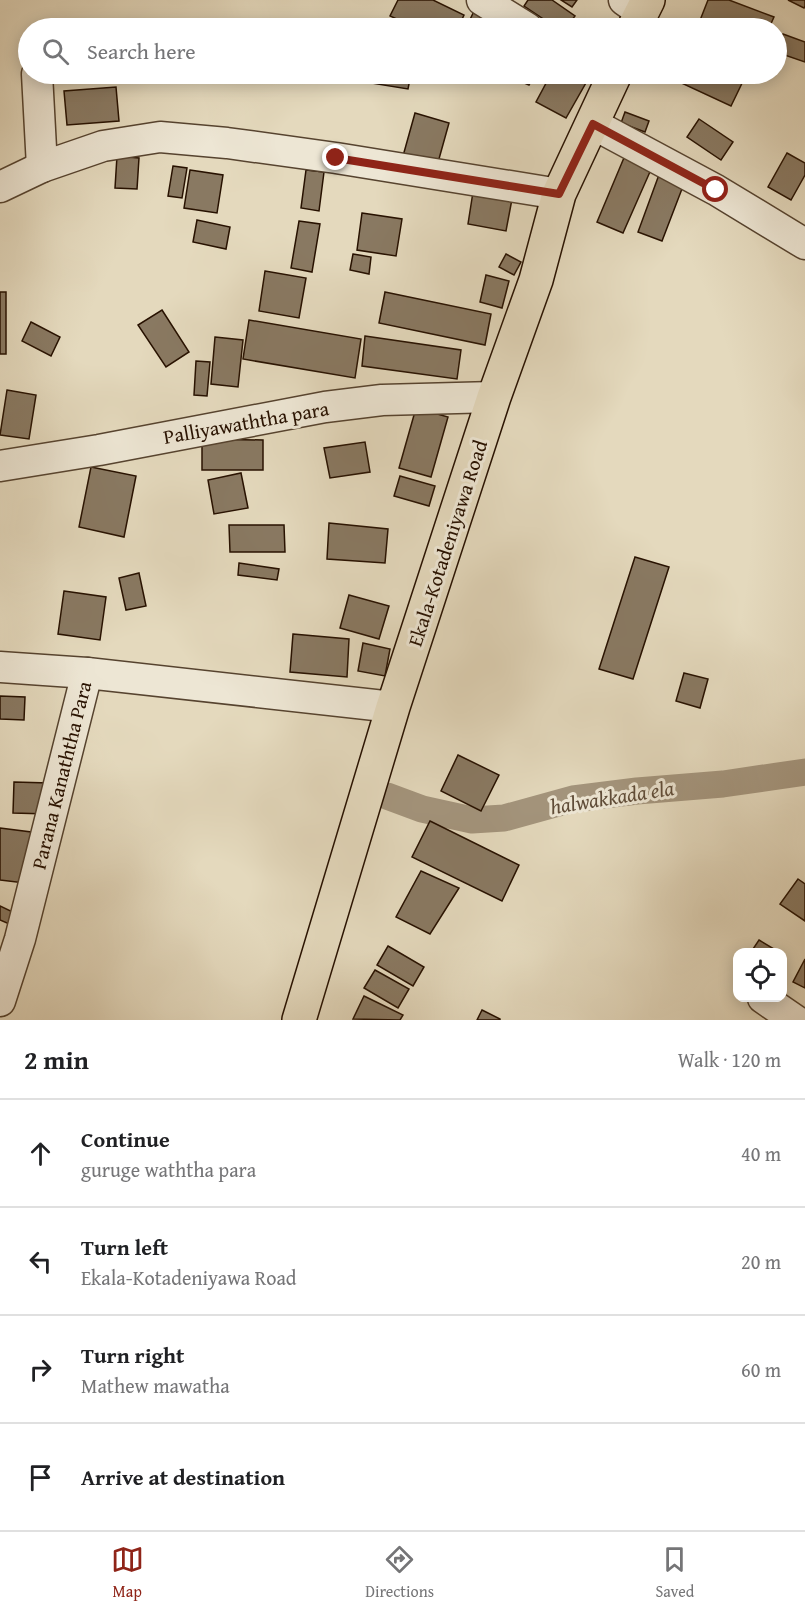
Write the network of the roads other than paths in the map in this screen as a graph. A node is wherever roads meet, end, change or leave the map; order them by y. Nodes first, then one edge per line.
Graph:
1 (482, 0) edge
2 (510, 18) edge
3 (38, 84) edge
4 (605, 84) edge
5 (593, 124) junction
6 (42, 167) junction
7 (0, 188) edge
8 (559, 194) junction
9 (805, 244) edge
10 (494, 397) junction
11 (0, 466) edge
12 (0, 667) edge
13 (87, 672) junction
14 (393, 707) junction
15 (10, 937) edge
16 (0, 1001) edge
17 (769, 1002) edge
18 (299, 1020) edge
19 (795, 1020) edge

1 - 2 street
3 - 6 street
4 - 5 main road, Ekala-Kotadeniyawa Road
5 - 8 main road, Ekala-Kotadeniyawa Road
5 - 9 street
6 - 7 street
6 - 8 street
8 - 10 main road, Ekala-Kotadeniyawa Road
10 - 11 street, Palliyawaththa para
10 - 14 main road, Ekala-Kotadeniyawa Road
12 - 13 street
13 - 14 street, Parana Kanaththa Para
13 - 15 street, Parana Kanaththa Para
14 - 18 main road, Ekala-Kotadeniyawa Road
15 - 16 street, Parana Kanaththa Para
17 - 19 street

